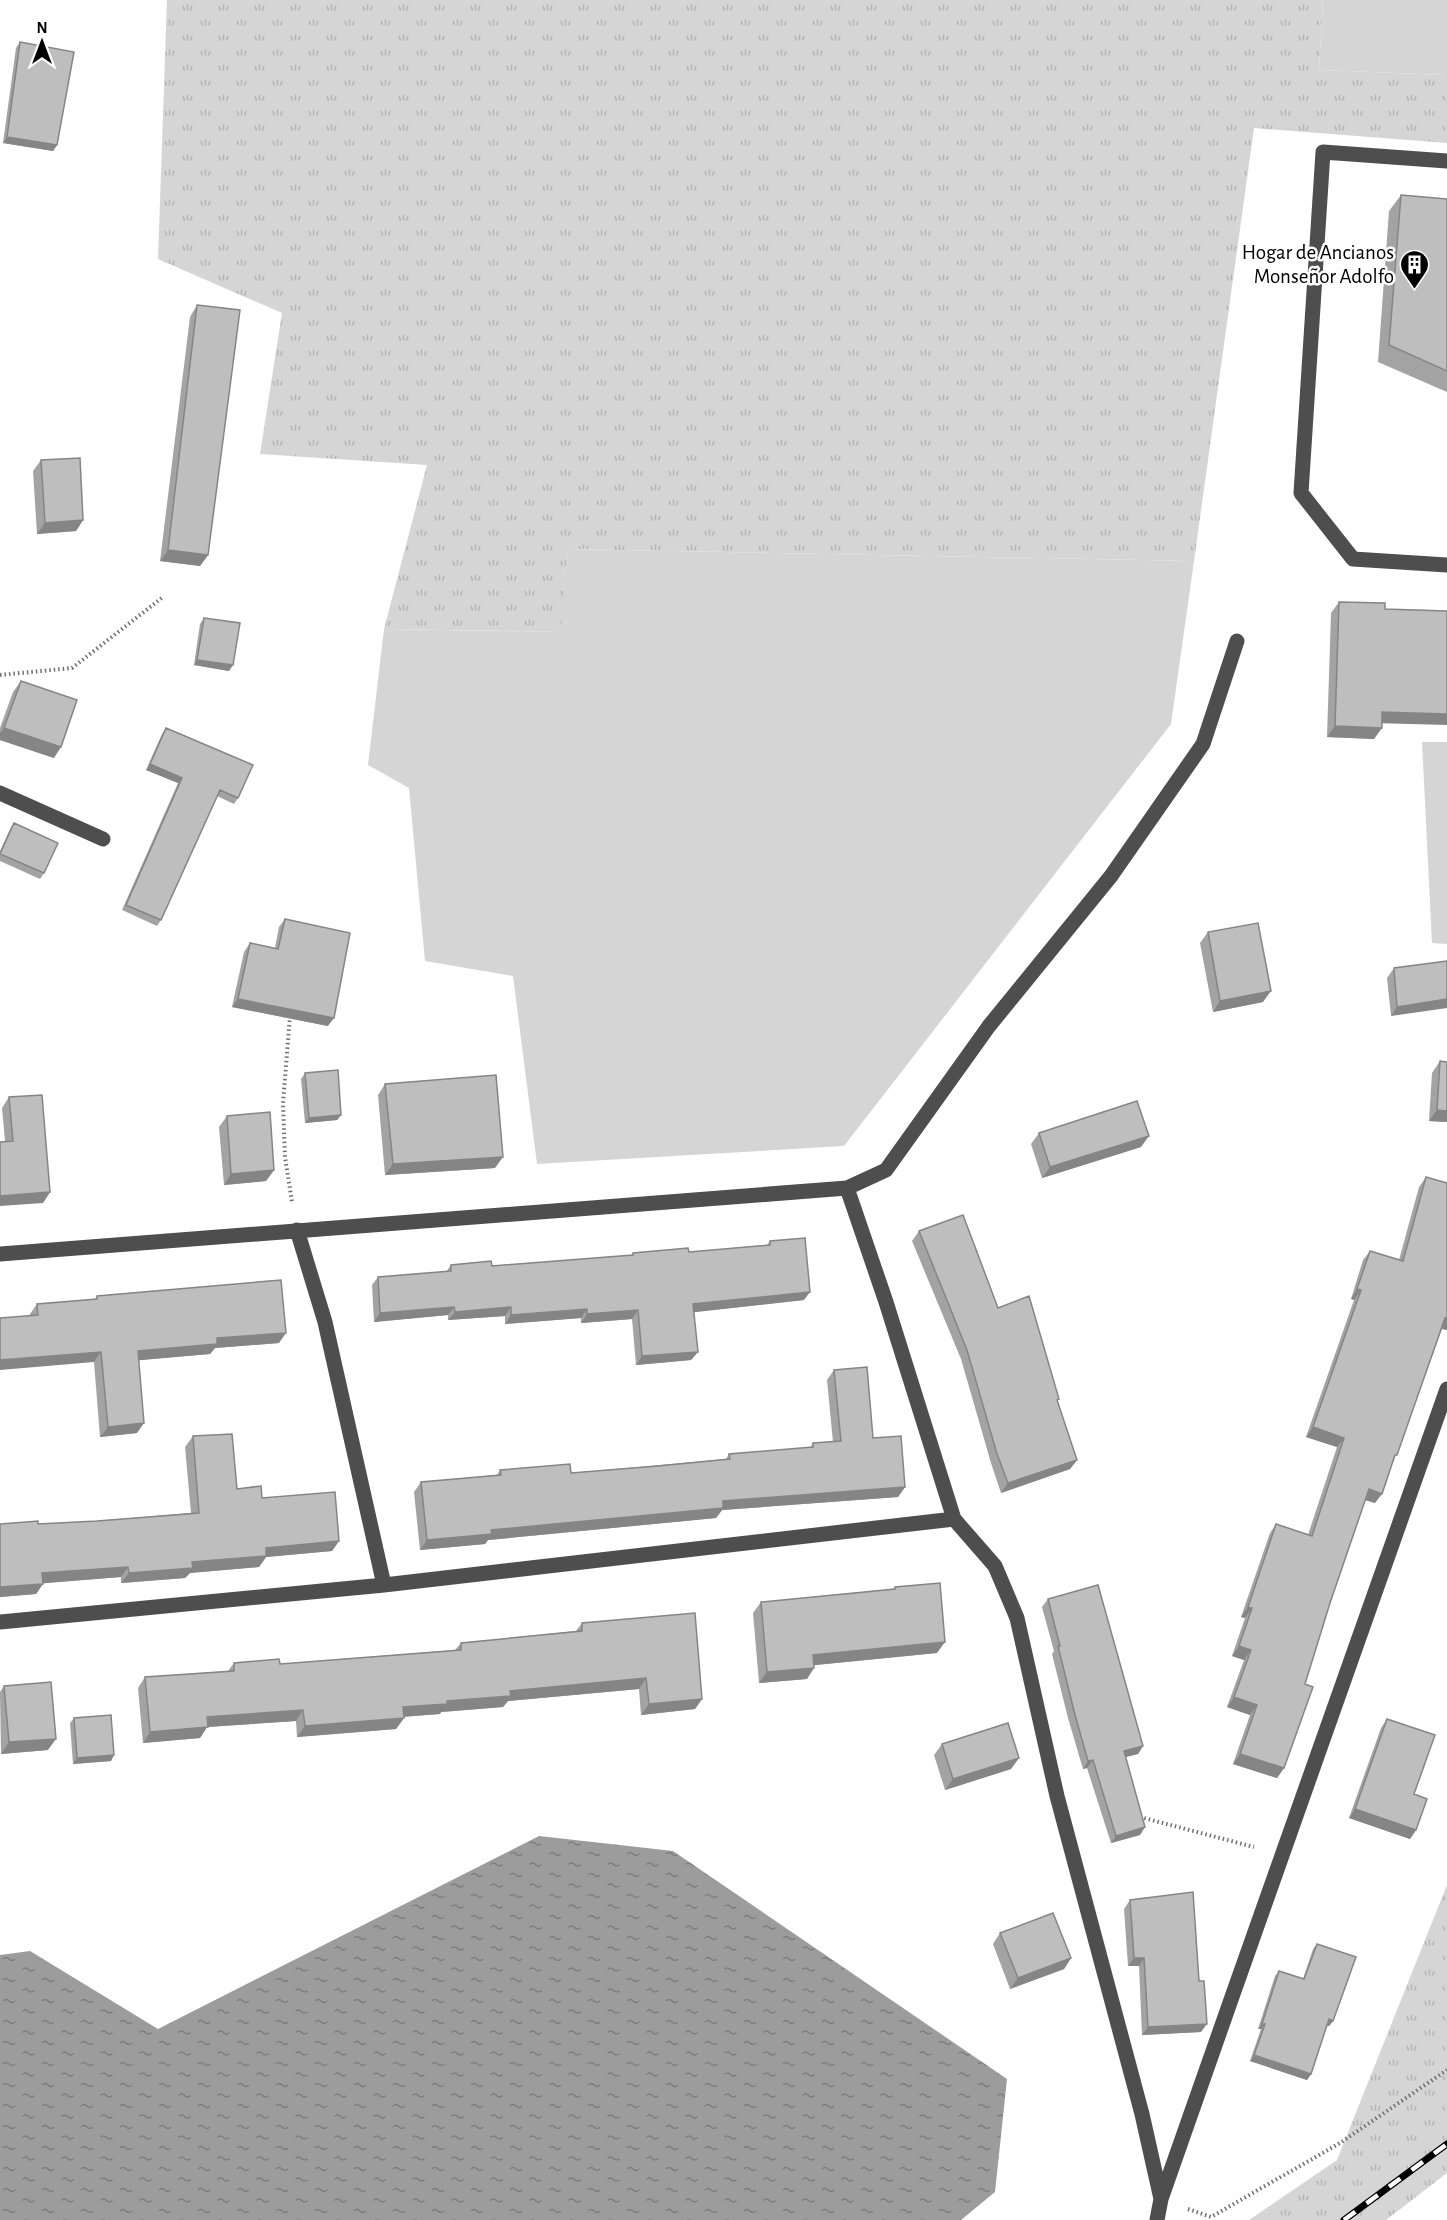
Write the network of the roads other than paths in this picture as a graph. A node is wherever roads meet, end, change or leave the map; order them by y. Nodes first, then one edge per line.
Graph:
1 (1447, 161) edge
2 (1447, 565) edge
3 (1237, 641) dead end
4 (0, 793) edge
5 (102, 839) dead end
6 (847, 1188) junction
7 (297, 1230) junction
8 (0, 1254) edge
9 (1447, 1389) edge
10 (954, 1519) junction
11 (384, 1585) junction
12 (0, 1622) edge
13 (1161, 2199) junction
14 (1157, 2220) edge

1 - 2 street
3 - 6 street
4 - 5 street
6 - 7 street
6 - 10 street
7 - 8 street
7 - 11 street
9 - 13 street
10 - 11 street
10 - 13 street
11 - 12 street
13 - 14 street

